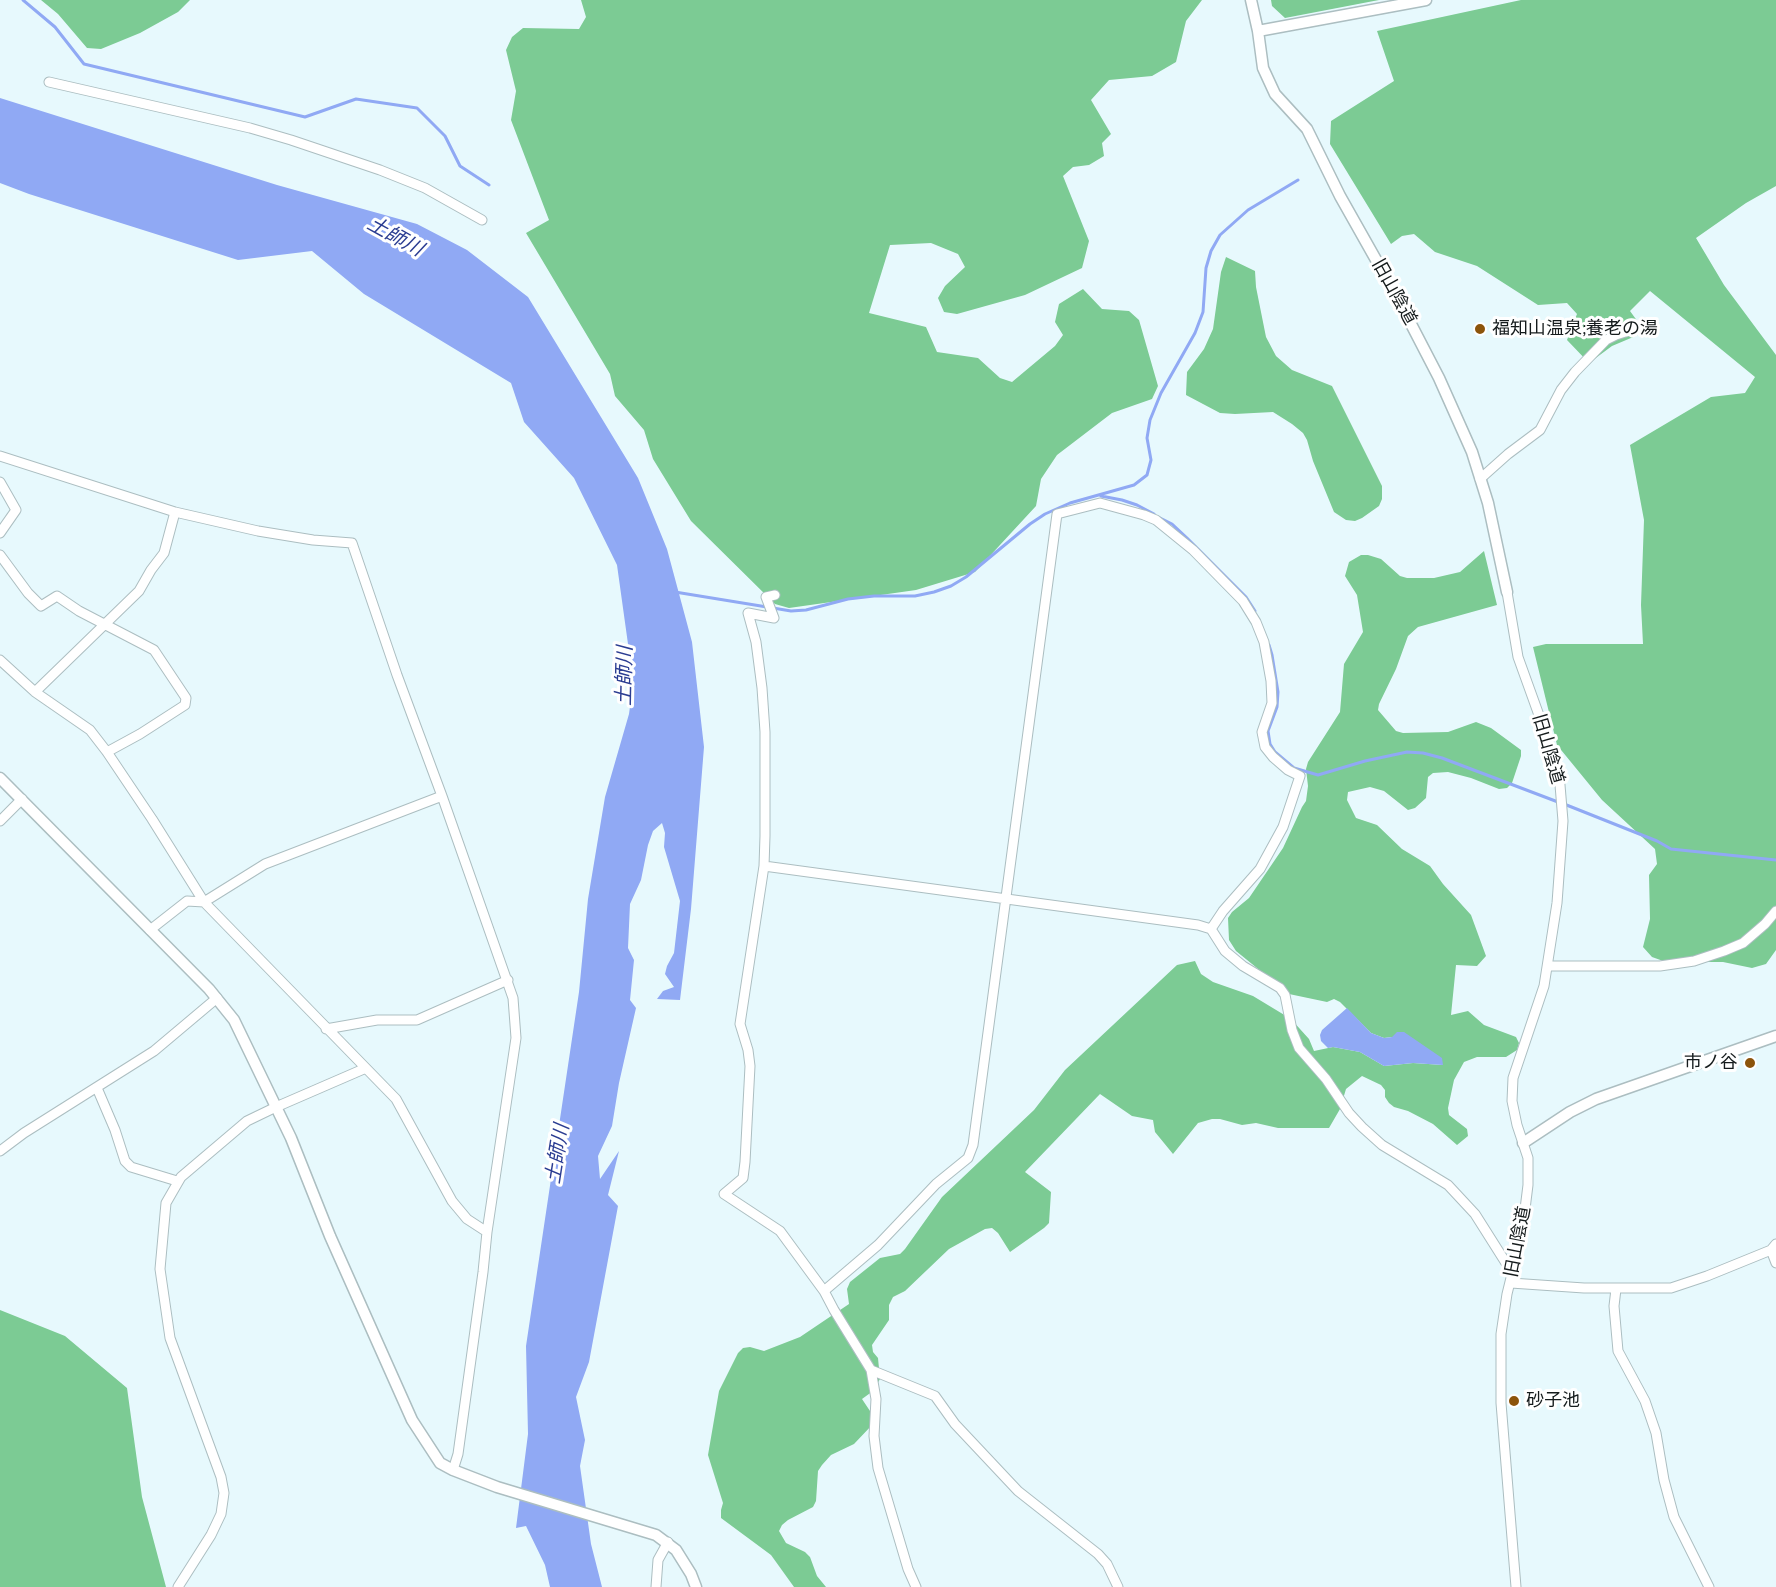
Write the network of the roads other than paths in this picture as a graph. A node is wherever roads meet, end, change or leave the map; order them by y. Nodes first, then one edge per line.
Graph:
1 (1251, 0) edge
2 (1426, 0) edge
3 (1258, 31) junction
4 (49, 82) dead end
5 (482, 220) dead end
6 (1647, 325) dead end
7 (0, 456) edge
8 (1480, 479) junction
9 (0, 482) edge
10 (175, 512) junction
11 (0, 533) edge
12 (0, 555) edge
13 (1507, 592) joint
14 (775, 595) dead end
15 (105, 623) junction
16 (0, 660) edge
17 (35, 692) junction
18 (107, 752) junction
19 (0, 778) edge
20 (442, 796) junction
21 (22, 799) junction
22 (0, 821) edge
23 (764, 866) junction
24 (1006, 900) junction
25 (204, 902) junction
26 (1776, 911) edge
27 (1211, 929) junction
28 (150, 930) junction
29 (1548, 966) junction
30 (508, 980) junction
31 (217, 999) junction
32 (326, 1029) junction
33 (1776, 1036) edge
34 (366, 1068) junction
35 (97, 1088) junction
36 (276, 1107) junction
37 (1523, 1143) junction
38 (0, 1151) edge
39 (177, 1181) junction
40 (487, 1232) junction
41 (1773, 1247) edge
42 (1776, 1263) edge
43 (1513, 1271) junction
44 (1510, 1283) junction
45 (1616, 1289) junction
46 (824, 1291) junction
47 (871, 1371) junction
48 (453, 1470) junction
49 (668, 1542) junction
50 (178, 1587) edge
51 (656, 1587) edge
52 (696, 1587) edge
53 (916, 1587) edge
54 (1118, 1587) edge
55 (1516, 1587) edge
56 (1709, 1587) edge

1 - 3 street, 旧山陰道
2 - 3 street
3 - 8 street, 旧山陰道
4 - 5 street
6 - 8 street
7 - 10 street
8 - 13 street, 旧山陰道
9 - 11 street
10 - 15 street
10 - 20 street
12 - 15 street
13 - 29 street, 旧山陰道
14 - 23 street
15 - 17 street
15 - 18 street
16 - 17 street
17 - 18 street
18 - 25 street
19 - 21 street
20 - 25 street
20 - 30 street
21 - 22 street
21 - 28 street
23 - 24 street
23 - 46 street
24 - 27 street
24 - 27 street
24 - 46 street
25 - 28 street
25 - 32 street
26 - 29 street
27 - 43 street
28 - 31 street
29 - 37 street, 旧山陰道
30 - 32 street
30 - 40 street
31 - 35 street
31 - 36 street
32 - 34 street
33 - 37 street
34 - 36 street
34 - 40 street
35 - 38 street
35 - 39 street
36 - 39 street
36 - 48 street
37 - 43 street, 旧山陰道
39 - 50 street
40 - 48 street
41 - 42 street
41 - 45 street
43 - 44 street, 旧山陰道
44 - 45 street
44 - 55 street, 旧山陰道
45 - 56 street
46 - 47 street
47 - 53 street
47 - 54 street
48 - 49 street
49 - 51 street
49 - 52 street

